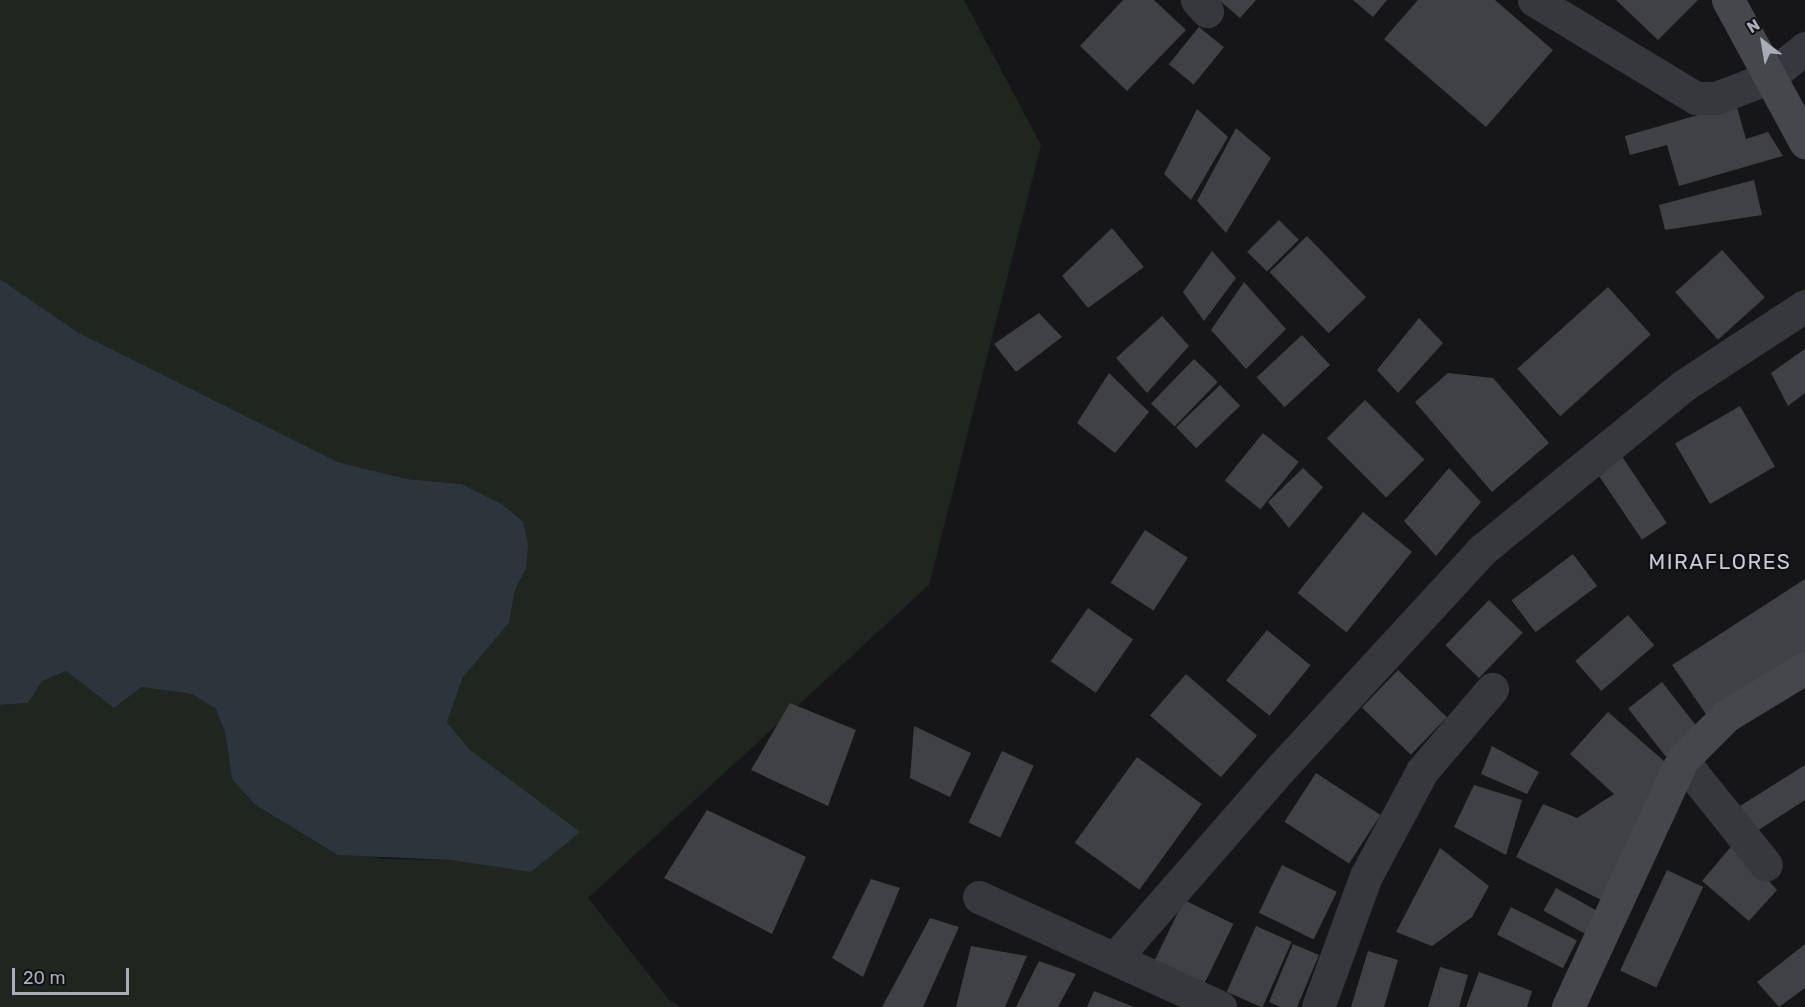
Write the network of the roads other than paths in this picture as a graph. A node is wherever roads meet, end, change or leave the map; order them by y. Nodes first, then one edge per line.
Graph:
1 (1534, 0) edge
2 (1728, 0) edge
3 (1805, 48) edge
4 (1768, 78) junction
5 (1805, 142) edge
6 (1805, 306) edge
7 (1805, 668) edge
8 (1492, 688) dead end
9 (1682, 760) junction
10 (1766, 865) dead end
11 (980, 897) dead end
12 (1116, 957) junction
13 (1220, 1007) edge
14 (1318, 1007) edge
15 (1568, 1007) edge

1 - 4 street
2 - 4 main road
3 - 4 street
4 - 5 main road
6 - 12 street
7 - 9 main road
8 - 14 street
9 - 10 street
9 - 15 main road
11 - 12 street
12 - 13 street

